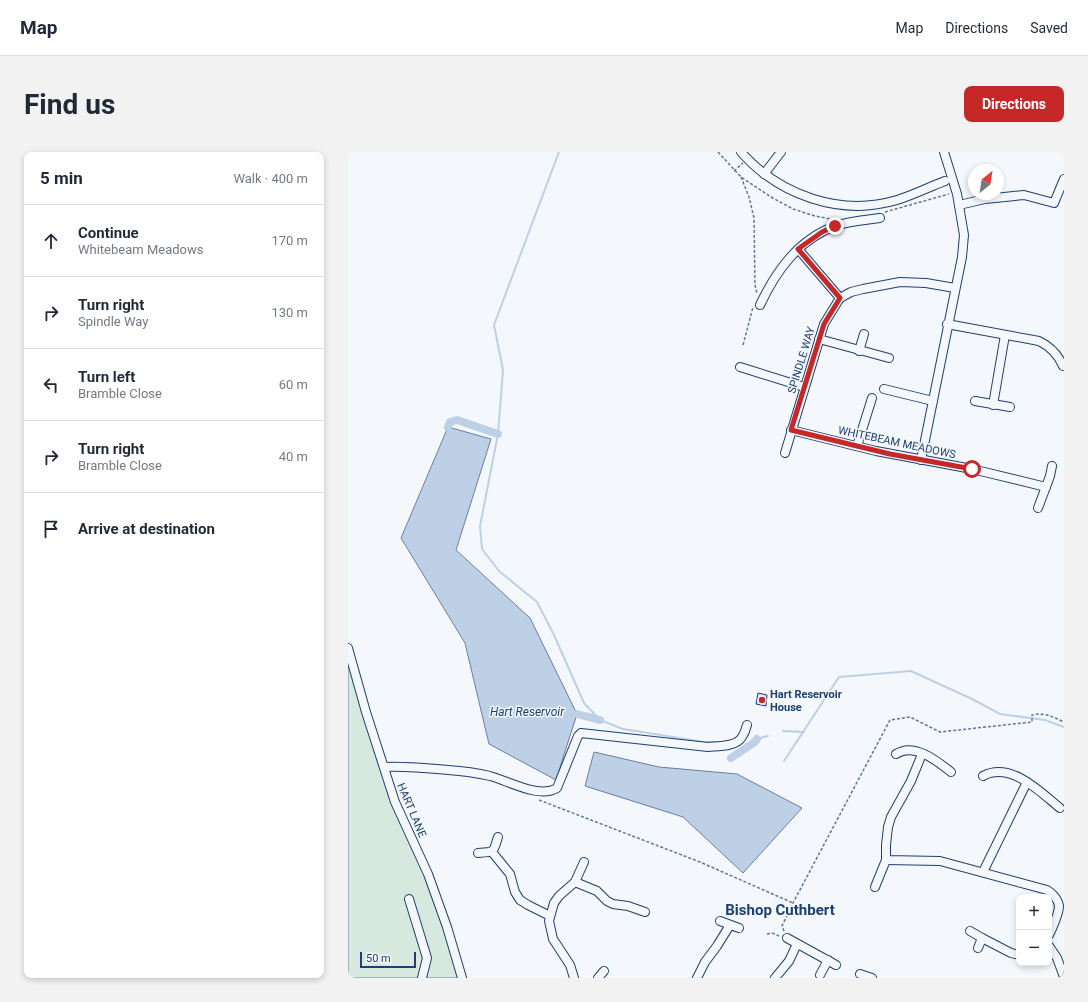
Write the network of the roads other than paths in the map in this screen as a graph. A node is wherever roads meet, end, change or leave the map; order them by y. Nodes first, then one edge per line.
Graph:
1 (741, 152) edge
2 (781, 152) edge
3 (944, 152) edge
4 (764, 174) junction
5 (1064, 179) edge
6 (945, 181) dead end
7 (959, 205) junction
8 (880, 218) dead end
9 (798, 249) junction
10 (954, 288) junction
11 (840, 298) junction
12 (757, 303) road end
13 (947, 324) junction
14 (864, 334) dead end
15 (1005, 335) junction
16 (819, 339) junction
17 (859, 351) junction
18 (889, 358) dead end
19 (740, 366) dead end
20 (1063, 366) dead end
21 (804, 387) junction
22 (884, 390) dead end
23 (872, 398) dead end
24 (933, 401) junction
25 (975, 401) dead end
26 (993, 404) junction
27 (1010, 407) dead end
28 (791, 430) junction
29 (857, 446) junction
30 (785, 453) dead end
31 (921, 460) junction
32 (1052, 466) dead end
33 (1046, 488) junction
34 (1038, 508) dead end
35 (348, 648) edge
36 (747, 725) dead end
37 (896, 754) dead end
38 (922, 754) junction
39 (384, 767) junction
40 (951, 772) dead end
41 (984, 776) dead end
42 (1027, 782) junction
43 (1060, 808) dead end
44 (498, 837) dead end
45 (492, 852) junction
46 (478, 853) dead end
47 (886, 860) junction
48 (584, 862) dead end
49 (983, 872) junction
50 (575, 882) junction
51 (875, 887) dead end
52 (409, 899) dead end
53 (1061, 905) edge
54 (645, 912) dead end
55 (550, 916) junction
56 (720, 921) dead end
57 (730, 925) junction
58 (739, 928) dead end
59 (1052, 930) edge
60 (970, 931) dead end
61 (787, 938) dead end
62 (982, 938) junction
63 (797, 944) junction
64 (978, 948) dead end
65 (1052, 950) edge
66 (1016, 955) edge
67 (828, 960) junction
68 (836, 964) dead end
69 (604, 971) dead end
70 (860, 974) dead end
71 (820, 975) dead end
72 (1064, 976) edge
73 (422, 978) edge
74 (462, 978) edge
75 (574, 978) edge
76 (598, 978) edge
77 (697, 978) edge
78 (775, 978) edge
79 (872, 978) edge

1 - 4 street
2 - 4 street
3 - 7 street
4 - 6 street
5 - 7 street
7 - 10 street
8 - 9 street
9 - 11 street
9 - 12 street
10 - 11 street
10 - 13 street
11 - 16 street, SPINDLE WAY
13 - 15 street
13 - 24 street
14 - 17 street
15 - 20 street
15 - 26 street
16 - 17 street
16 - 21 street, SPINDLE WAY
17 - 18 street
19 - 21 street
21 - 28 street, SPINDLE WAY
22 - 24 street
23 - 29 street
24 - 31 street
25 - 26 street
26 - 27 street
28 - 29 street, WHITEBEAM MEADOWS
28 - 30 street, SPINDLE WAY
29 - 31 street, WHITEBEAM MEADOWS
31 - 33 street, WHITEBEAM MEADOWS
32 - 33 street
33 - 34 street
35 - 39 street, HART LANE
36 - 39 street
37 - 38 street
38 - 40 street
38 - 47 street
39 - 74 street, HART LANE
41 - 42 street
42 - 43 street
42 - 49 street
44 - 45 street
45 - 46 street
45 - 55 street
47 - 49 street
47 - 51 street
48 - 50 street
49 - 53 street
50 - 54 street
50 - 55 street
52 - 73 street
53 - 59 street
55 - 75 street
56 - 57 street
57 - 58 street
57 - 77 street
60 - 62 street
61 - 63 street
62 - 64 street
62 - 66 street
63 - 67 street
63 - 78 street
65 - 72 street
67 - 68 street
67 - 71 street
69 - 76 street
70 - 79 street

